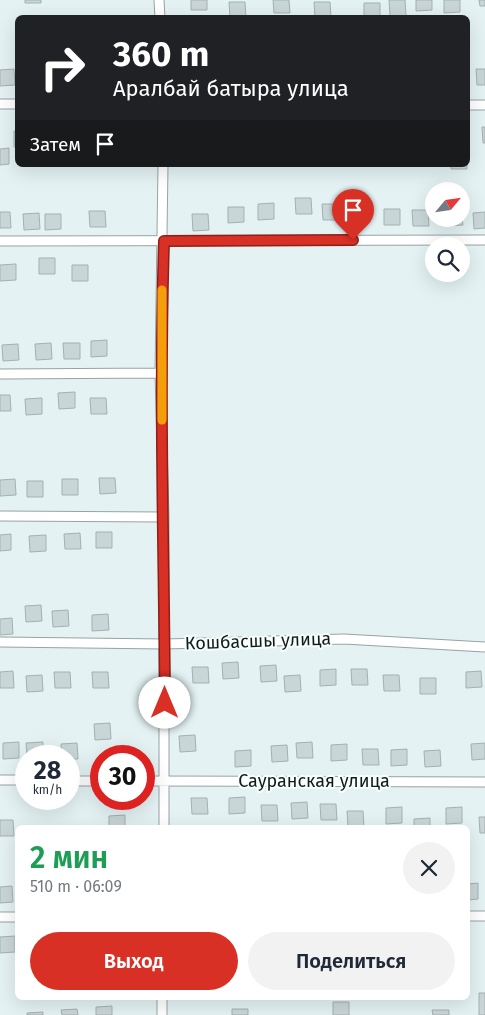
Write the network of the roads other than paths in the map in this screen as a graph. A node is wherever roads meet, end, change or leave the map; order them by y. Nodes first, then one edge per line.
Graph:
1 (159, 0) edge
2 (160, 15) edge
3 (0, 104) edge
4 (15, 104) edge
5 (470, 105) edge
6 (485, 105) edge
7 (163, 167) edge
8 (485, 240) edge
9 (0, 241) edge
10 (164, 241) junction
11 (160, 373) junction
12 (0, 374) edge
13 (0, 516) edge
14 (164, 517) junction
15 (0, 642) edge
16 (165, 644) junction
17 (485, 647) edge
18 (0, 780) edge
19 (15, 780) edge
20 (155, 781) edge
21 (166, 781) junction
22 (485, 782) edge
23 (164, 825) edge
24 (470, 916) edge
25 (485, 916) edge
26 (0, 917) edge
27 (15, 917) edge
28 (162, 1000) edge
29 (162, 1015) edge

1 - 2 street
3 - 4 street
5 - 6 street
7 - 10 street
8 - 10 street
9 - 10 street
10 - 11 street
11 - 12 street
11 - 14 street
13 - 14 street
14 - 16 street
15 - 16 street, Кошбасшы улица
16 - 17 street, Кошбасшы улица
16 - 21 street
18 - 19 street
20 - 21 street, Сауранская улица
21 - 22 street, Сауранская улица
21 - 23 street
24 - 25 street
26 - 27 street
28 - 29 street

